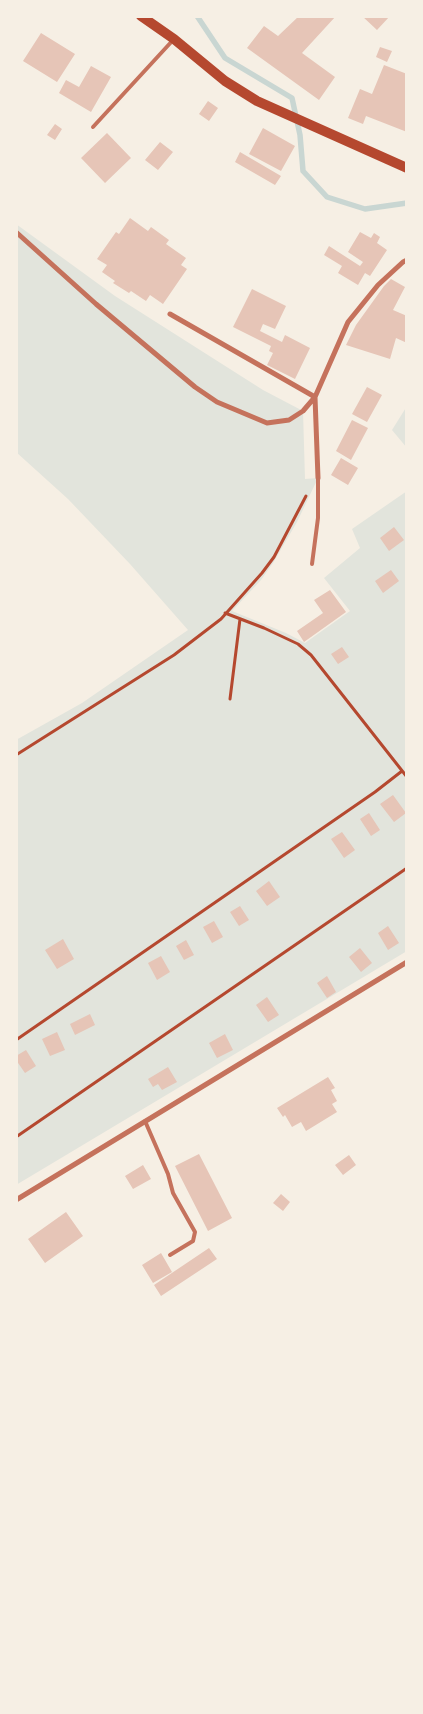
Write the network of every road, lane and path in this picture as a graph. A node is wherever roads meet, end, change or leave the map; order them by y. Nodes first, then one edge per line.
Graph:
1 (141, 16) edge
2 (174, 39) junction
3 (93, 128) dead end
4 (407, 168) edge
5 (16, 232) edge
6 (407, 260) edge
7 (170, 314) dead end
8 (314, 397) junction
9 (317, 471) junction
10 (318, 478) joint
11 (312, 564) dead end
12 (225, 613) junction
13 (240, 619) junction
14 (230, 699) dead end
15 (16, 755) edge
16 (402, 770) junction
17 (407, 778) edge
18 (407, 868) edge
19 (407, 962) edge
20 (16, 1040) edge
21 (145, 1121) junction
22 (16, 1137) edge
23 (16, 1200) edge
24 (170, 1255) dead end

1 - 2 main road
2 - 3 lane
2 - 4 main road
5 - 8 street
6 - 8 street
7 - 8 street
8 - 9 street
9 - 10 street
9 - 12 path
10 - 11 lane
12 - 13 path
12 - 15 path
13 - 14 path
13 - 16 path
16 - 17 path
16 - 20 path
18 - 22 path
19 - 21 street
21 - 23 street
21 - 24 lane

